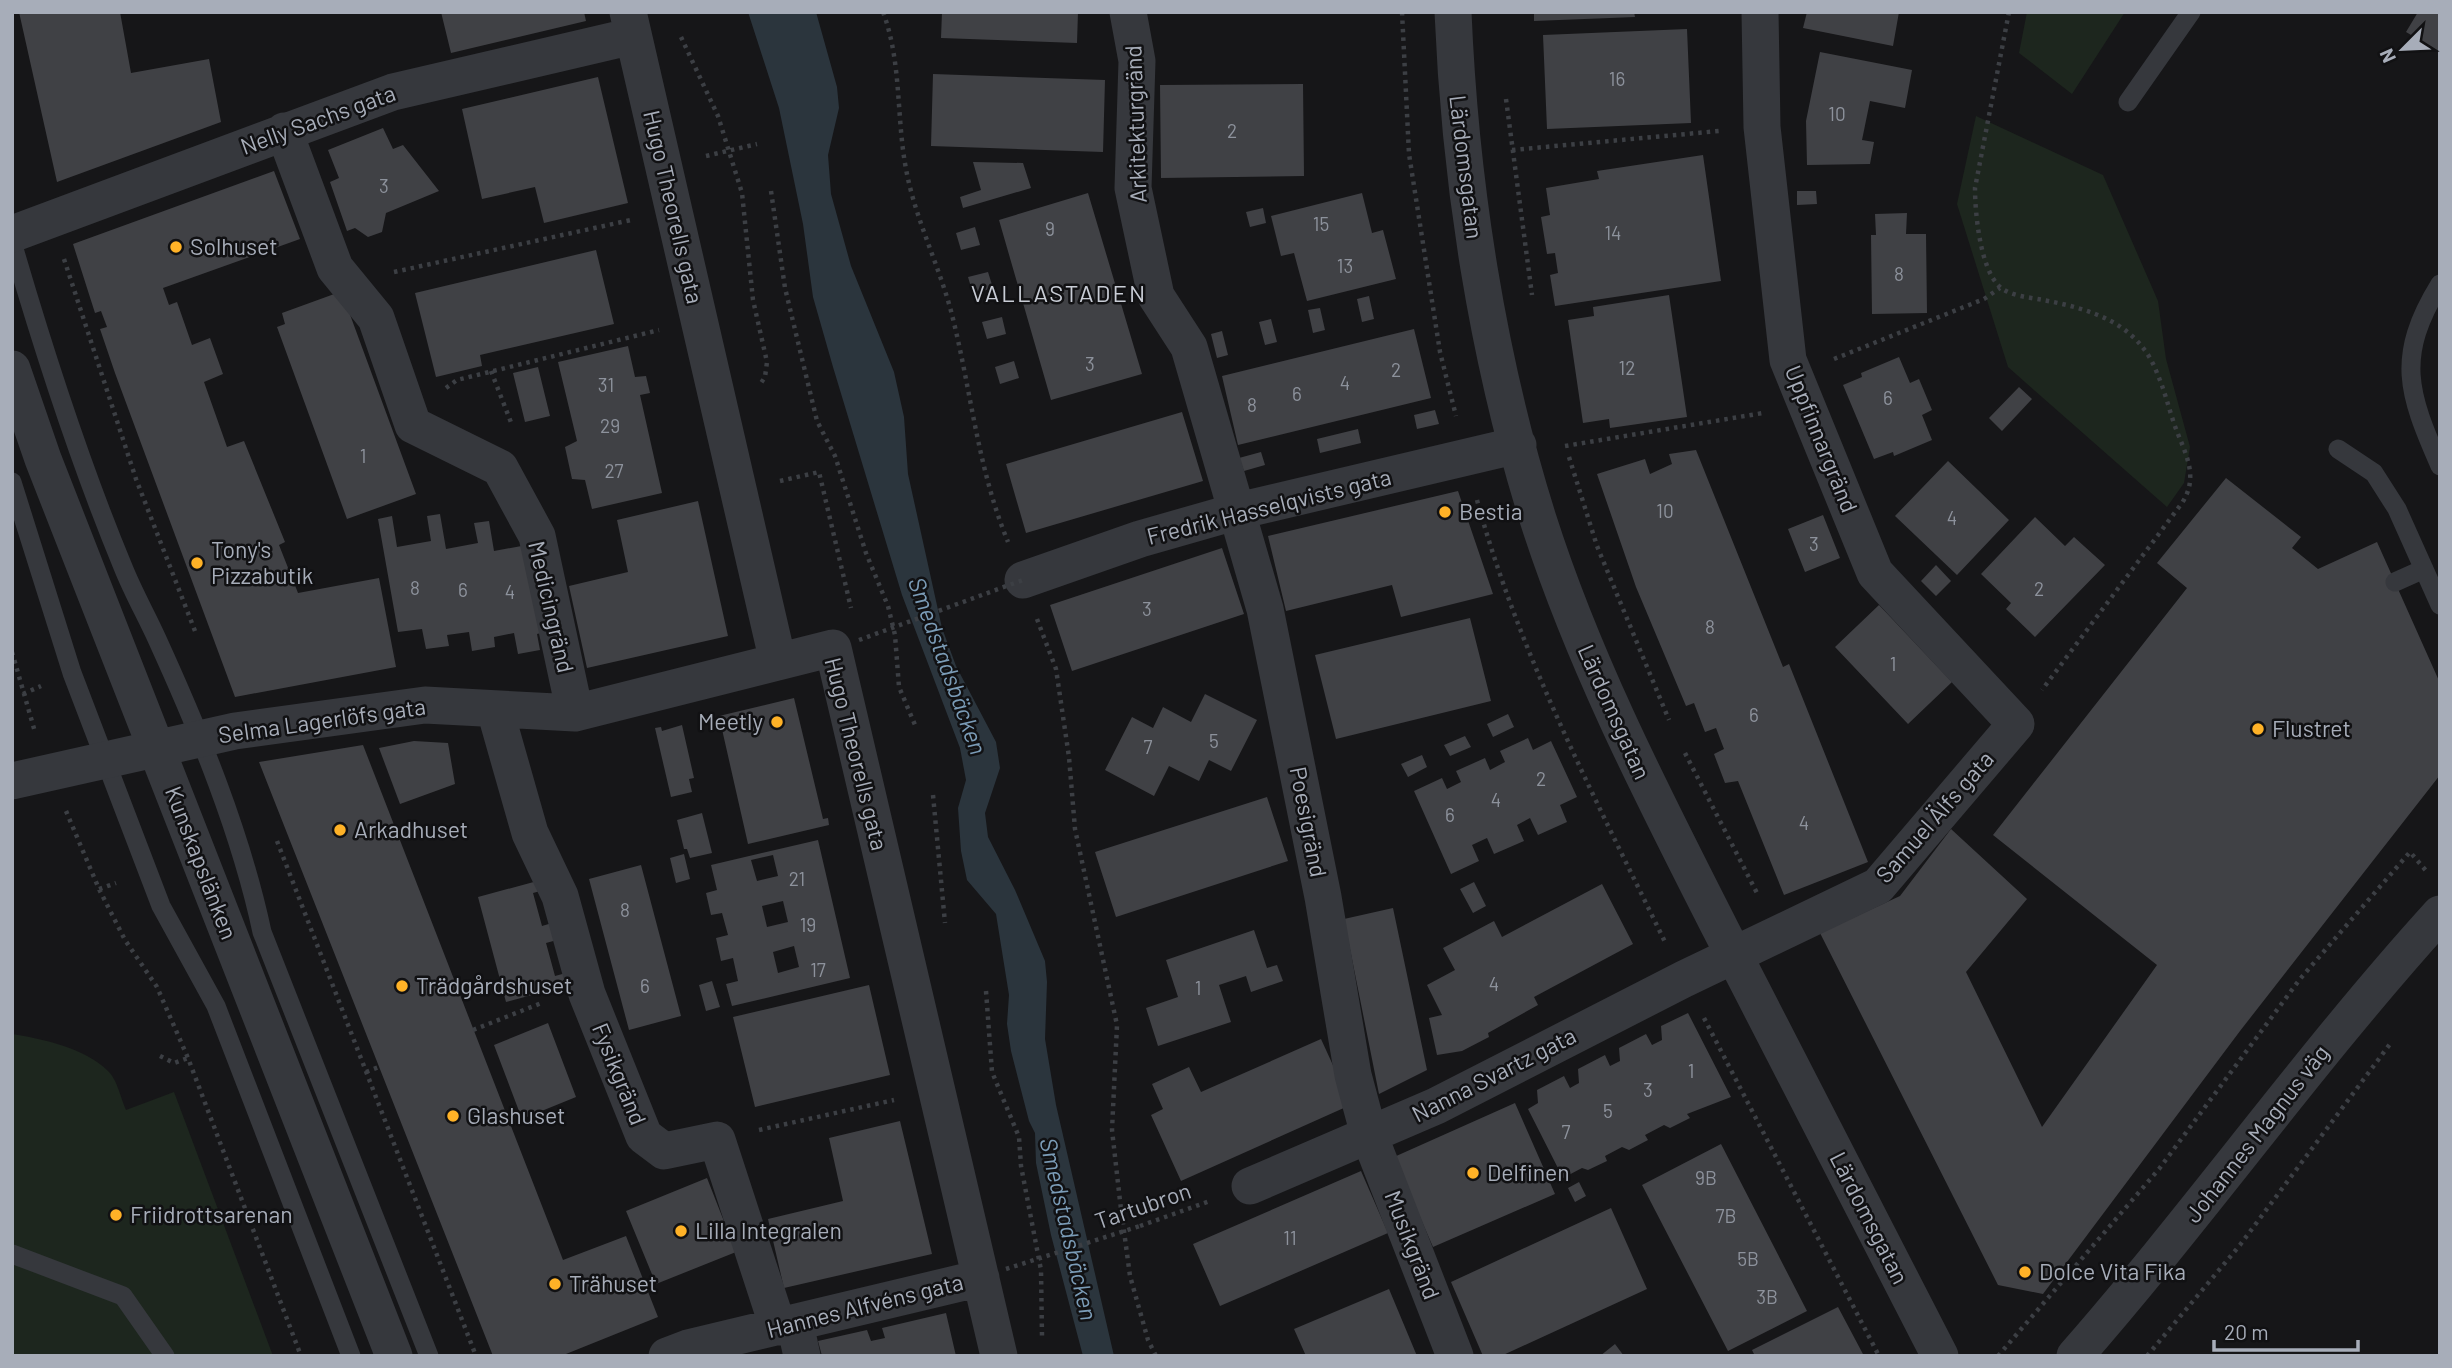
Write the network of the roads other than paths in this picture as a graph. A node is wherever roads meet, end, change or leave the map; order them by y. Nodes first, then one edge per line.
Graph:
1 (1128, 12) edge
2 (1453, 12) edge
3 (1760, 12) edge
4 (2190, 12) edge
5 (630, 24) edge
6 (2128, 102) dead end
7 (284, 131) junction
8 (12, 234) edge
9 (12, 242) edge
10 (2440, 284) edge
11 (12, 369) edge
12 (1518, 445) junction
13 (2338, 449) dead end
14 (2440, 466) edge
15 (12, 482) edge
16 (1238, 511) junction
17 (2424, 569) junction
18 (1023, 580) road end
19 (2395, 582) dead end
20 (2440, 606) edge
21 (778, 662) junction
22 (495, 710) junction
23 (575, 713) junction
24 (2016, 724) joint
25 (198, 738) junction
26 (155, 748) junction
27 (105, 759) junction
28 (12, 781) edge
29 (2440, 914) edge
30 (1734, 955) junction
31 (1369, 1135) junction
32 (1250, 1186) road end
33 (12, 1254) edge
34 (993, 1273) junction
35 (791, 1335) edge
36 (165, 1356) edge
37 (351, 1356) edge
38 (394, 1356) edge
39 (429, 1356) edge
40 (667, 1356) edge
41 (999, 1356) edge
42 (1455, 1356) edge
43 (1941, 1356) edge
44 (2075, 1356) edge

1 - 16 street, Arkitekturgränd
2 - 12 street, Lärdomsgatan
3 - 24 street, Uppfinnargränd
4 - 6 lane
5 - 7 street, Nelly Sachs gata
5 - 21 street, Hugo Theorells gata
7 - 8 street, Nelly Sachs gata
7 - 23 street, Medicingränd
9 - 25 lane
10 - 14 lane
11 - 26 street, Kunskapslänken
12 - 16 street, Fredrik Hasselqvists gata
12 - 30 street, Lärdomsgatan
13 - 17 lane
15 - 27 lane
16 - 18 street, Fredrik Hasselqvists gata
16 - 31 street, Poesigränd
17 - 19 lane
17 - 20 lane
21 - 23 street, Selma Lagerlöfs gata
21 - 34 street, Hugo Theorells gata
22 - 23 street, Selma Lagerlöfs gata
22 - 25 street, Selma Lagerlöfs gata
22 - 35 street, Fysikgränd
24 - 30 street, Samuel Älfs gata
25 - 26 street, Selma Lagerlöfs gata
25 - 39 lane
26 - 27 street, Selma Lagerlöfs gata
26 - 38 street, Kunskapslänken
27 - 28 street, Selma Lagerlöfs gata
27 - 37 lane
29 - 44 street, Johannes Magnus väg
30 - 31 street, Nanna Svartz gata
30 - 43 street, Lärdomsgatan
31 - 32 street, Nanna Svartz gata
31 - 42 street, Musikgränd
33 - 36 lane
34 - 35 street, Hannes Alfvéns gata
34 - 41 street, Hugo Theorells gata
35 - 40 street, Hannes Alfvéns gata

